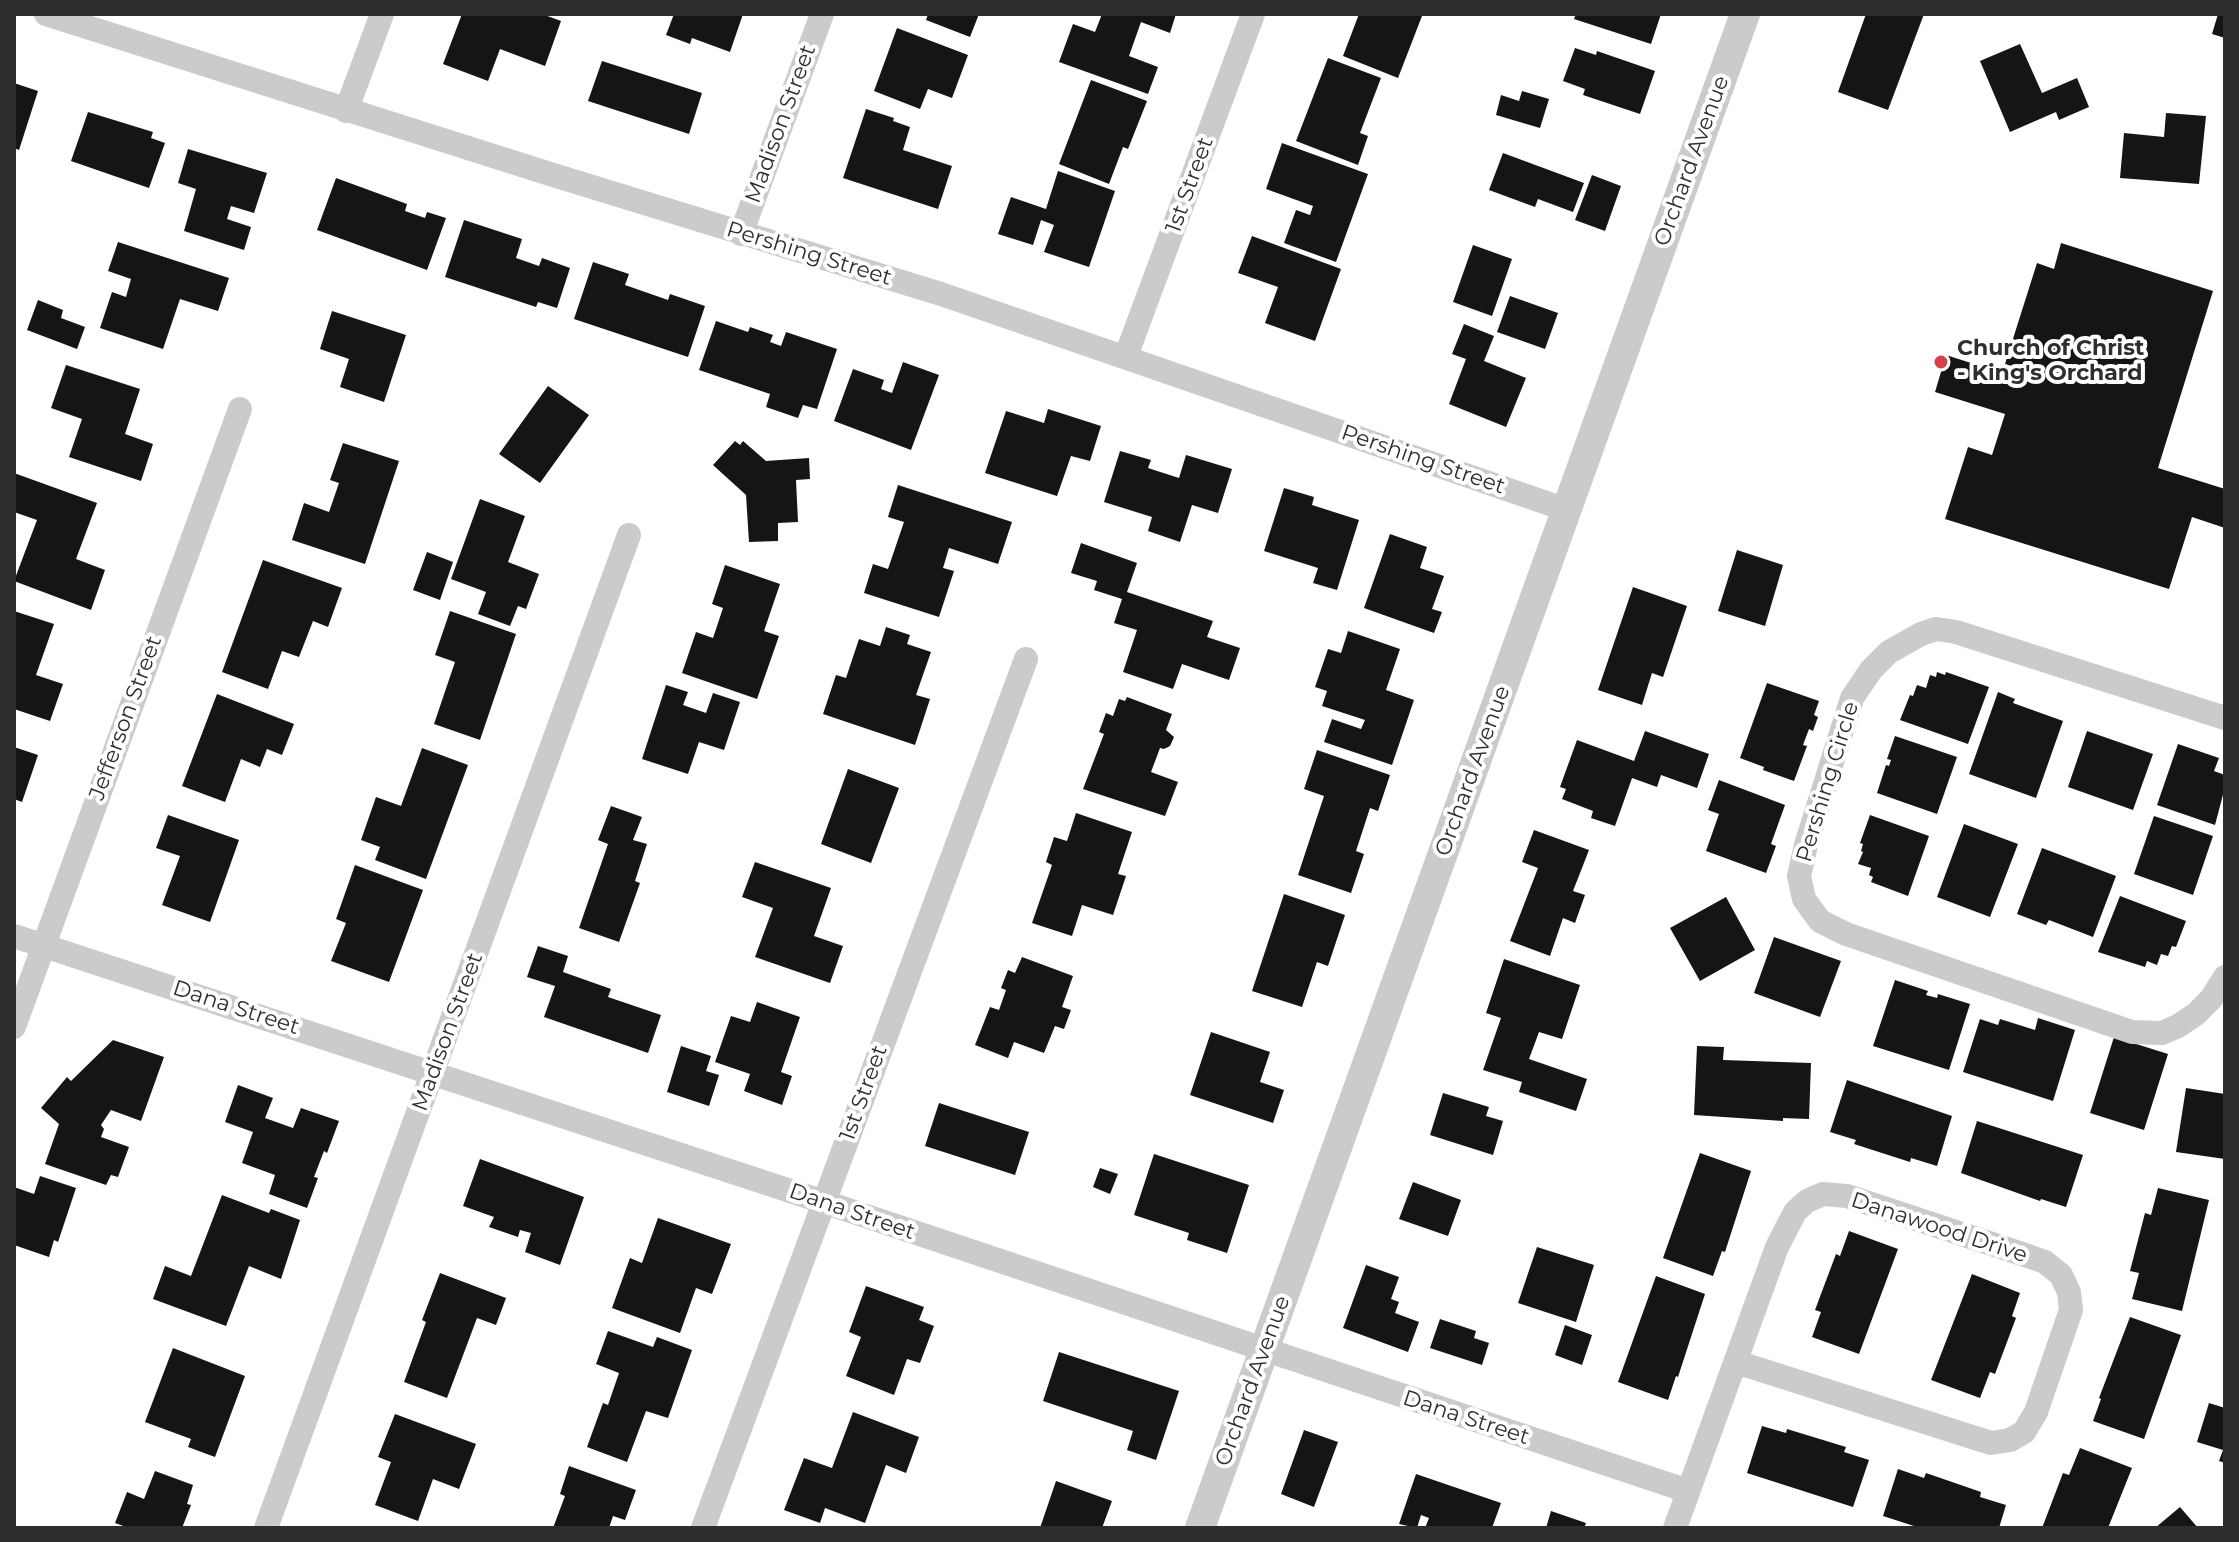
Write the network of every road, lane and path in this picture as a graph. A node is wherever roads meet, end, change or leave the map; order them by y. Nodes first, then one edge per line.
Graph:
1 (46, 14) edge
2 (382, 14) edge
3 (822, 14) edge
4 (1253, 14) edge
5 (1745, 14) edge
6 (346, 111) junction
7 (741, 234) junction
8 (1126, 356) junction
9 (240, 409) dead end
10 (1567, 510) junction
11 (629, 535) dead end
12 (1026, 659) dead end
13 (2225, 718) edge
14 (14, 936) edge
15 (43, 945) junction
16 (2225, 977) edge
17 (14, 1027) edge
18 (433, 1072) junction
19 (824, 1202) junction
20 (1263, 1351) junction
21 (1736, 1362) junction
22 (1688, 1491) junction
23 (266, 1528) edge
24 (703, 1528) edge
25 (1200, 1528) edge
26 (1675, 1528) edge

1 - 6 street, Pershing Street
2 - 6 street
3 - 7 street, Madison Street
4 - 8 street, 1st Street
5 - 10 street, Orchard Avenue
6 - 7 street, Pershing Street
7 - 8 street, Pershing Street
8 - 10 street, Pershing Street
9 - 15 street, Jefferson Street
10 - 20 street, Orchard Avenue
11 - 18 street, Madison Street
12 - 19 street, 1st Street
13 - 16 street, Pershing Circle
14 - 15 street, Dana Street
15 - 17 street, Jefferson Street
15 - 18 street, Dana Street
18 - 19 street, Dana Street
18 - 23 street, Madison Street
19 - 20 street, Dana Street
19 - 24 street, 1st Street
20 - 22 street, Dana Street
20 - 25 street, Orchard Avenue
21 - 21 street, Danawood Drive
21 - 22 street, Danawood Drive
22 - 26 street, Danawood Drive

